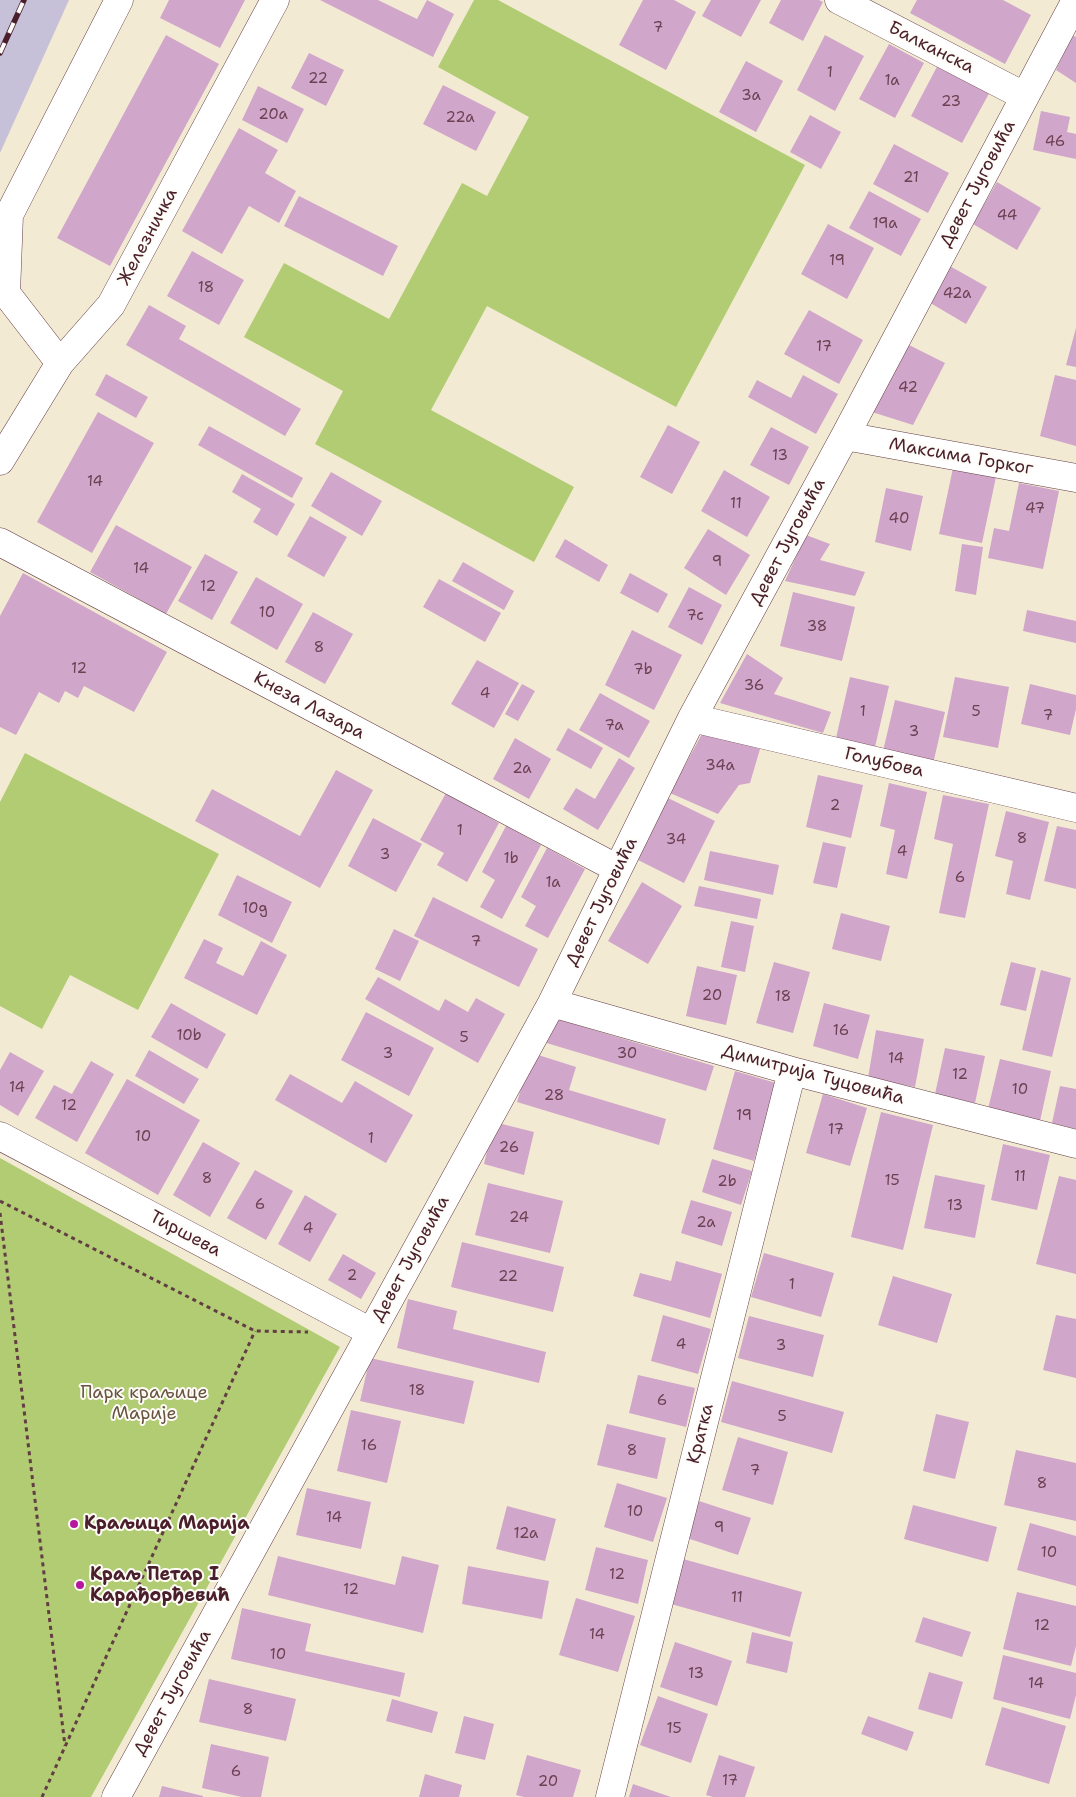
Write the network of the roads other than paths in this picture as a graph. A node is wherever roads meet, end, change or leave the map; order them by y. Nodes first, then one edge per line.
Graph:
1 (119, 0) edge
2 (276, 0) edge
3 (839, 0) edge
4 (1076, 0) edge
5 (1024, 96) junction
6 (60, 363) junction
7 (845, 436) junction
8 (0, 461) edge
9 (1076, 478) edge
10 (0, 542) edge
11 (692, 718) junction
12 (1076, 808) edge
13 (618, 869) junction
14 (552, 1003) junction
15 (792, 1071) junction
16 (0, 1136) edge
17 (1076, 1144) edge
18 (371, 1332) junction
19 (116, 1797) edge
20 (610, 1797) edge

1 - 6 street
2 - 6 street, Железничка
3 - 5 street, Балканска
4 - 5 street, Девет Југовића
5 - 7 street, Девет Југовића
6 - 8 street, Железничка
7 - 9 street, Максима Горког
7 - 11 street, Девет Југовића
10 - 13 street, Кнеза Лазара
11 - 12 street, Голубова
11 - 13 street, Девет Југовића
13 - 14 street, Девет Југовића
14 - 15 street, Димитрија Туцовића
14 - 18 street, Девет Југовића
15 - 17 street, Димитрија Туцовића
15 - 20 street, Кратка
16 - 18 street, Тиршева
18 - 19 street, Девет Југовића

